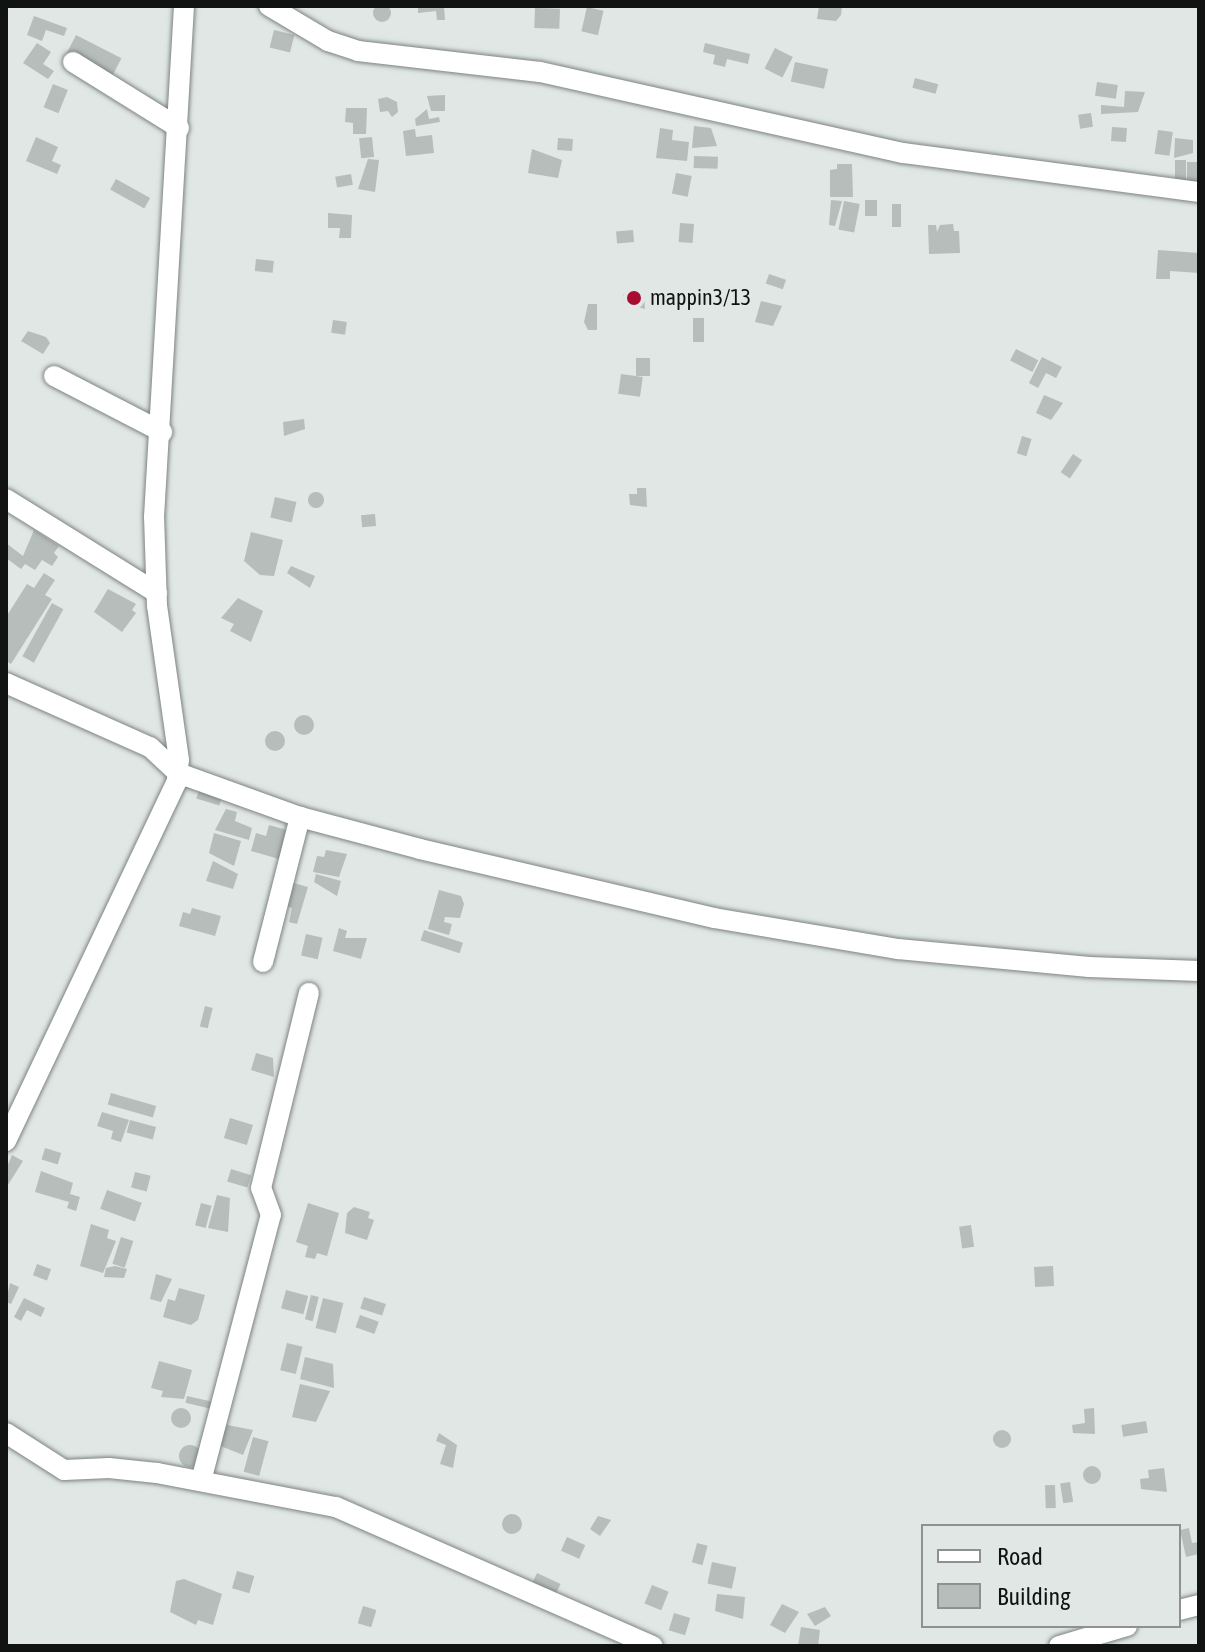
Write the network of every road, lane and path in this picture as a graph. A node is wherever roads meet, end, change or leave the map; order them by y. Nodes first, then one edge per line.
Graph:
1 (184, 6) edge
2 (269, 6) edge
3 (73, 62) dead end
4 (179, 128) junction
5 (1199, 192) edge
6 (54, 376) dead end
7 (162, 432) junction
8 (6, 499) edge
9 (157, 593) junction
10 (6, 683) edge
11 (178, 773) junction
12 (300, 817) junction
13 (263, 962) dead end
14 (1199, 971) edge
15 (309, 993) dead end
16 (6, 1141) edge
17 (6, 1433) edge
18 (201, 1481) junction
19 (1120, 1628) edge
20 (653, 1646) edge
21 (1059, 1646) edge

1 - 4 street
2 - 5 street
3 - 4 street
4 - 7 street
6 - 7 street
7 - 9 street
8 - 9 street
9 - 11 street
10 - 11 street
11 - 12 street
11 - 16 street
12 - 13 street
12 - 14 street
15 - 18 street
17 - 18 street
18 - 20 street
19 - 21 street

